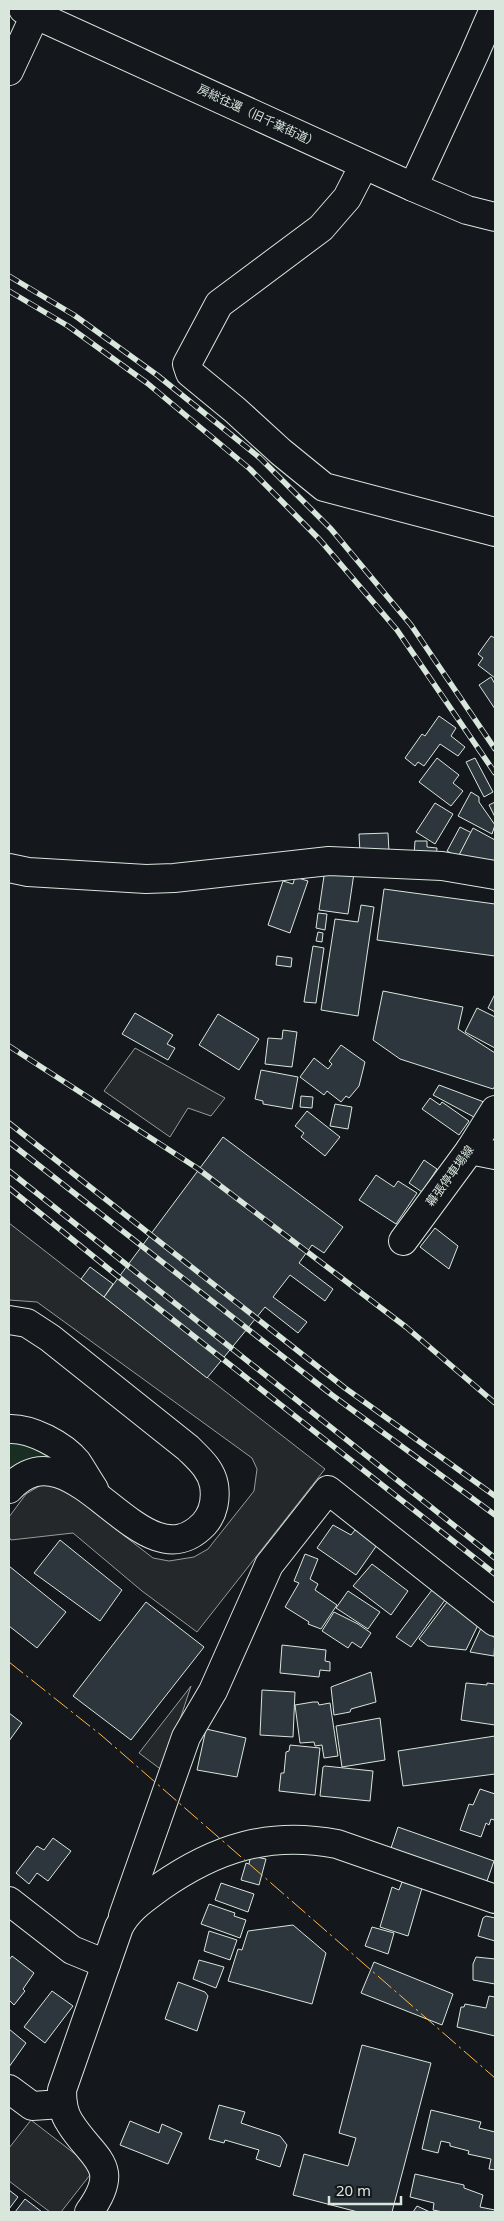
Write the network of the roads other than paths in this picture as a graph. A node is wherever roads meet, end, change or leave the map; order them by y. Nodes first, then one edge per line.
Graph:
1 (494, 9) edge
2 (29, 12) edge
3 (9, 71) edge
4 (364, 165) junction
5 (413, 187) junction
6 (495, 217) edge
7 (495, 532) edge
8 (9, 868) edge
9 (495, 875) edge
10 (495, 1110) edge
11 (482, 1153) edge
12 (403, 1241) dead end
13 (9, 1320) edge
14 (9, 1429) edge
15 (9, 1489) edge
16 (101, 1501) junction
17 (495, 1622) edge
18 (495, 1899) edge
19 (9, 1901) edge
20 (119, 1927) junction
21 (106, 1964) junction
22 (9, 2089) edge
23 (62, 2104) junction
24 (89, 2212) edge

1 - 5 street
2 - 3 street
2 - 4 street, 房総往還（旧千葉街道）
4 - 5 street, 房総往還（旧千葉街道）
4 - 7 street
5 - 6 street, 房総往還（旧千葉街道）
8 - 9 street
10 - 11 street, 幕張停車場線
11 - 12 street, 幕張停車場線
13 - 16 street
14 - 16 street
15 - 16 street
17 - 20 street
18 - 20 street
19 - 21 street
20 - 21 street
21 - 23 street
22 - 23 street
23 - 24 street

